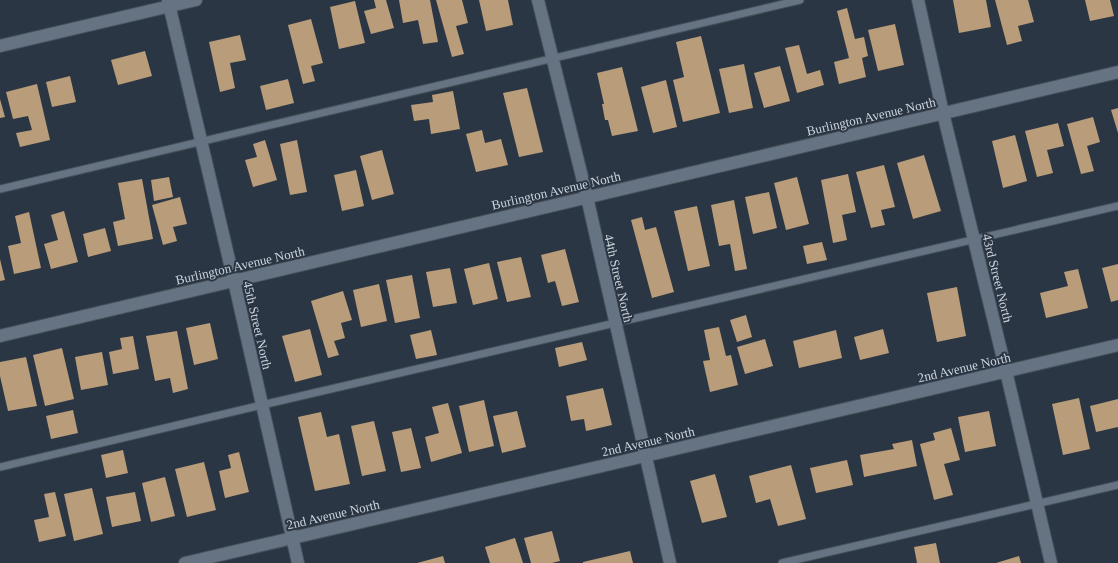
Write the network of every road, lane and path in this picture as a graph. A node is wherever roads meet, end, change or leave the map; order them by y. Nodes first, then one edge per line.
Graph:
1 (196, 0) edge
2 (538, 0) edge
3 (800, 0) edge
4 (918, 0) edge
5 (169, 3) edge
6 (0, 46) edge
7 (553, 58) junction
8 (1118, 72) edge
9 (943, 113) junction
10 (201, 141) junction
11 (0, 189) edge
12 (587, 197) junction
13 (1118, 206) edge
14 (974, 240) junction
15 (234, 281) junction
16 (615, 323) junction
17 (0, 336) edge
18 (1118, 345) edge
19 (1006, 371) junction
20 (262, 405) junction
21 (645, 456) junction
22 (0, 467) edge
23 (1118, 485) edge
24 (1037, 504) junction
25 (292, 538) junction
26 (185, 563) edge
27 (298, 563) edge
28 (670, 563) edge
29 (782, 563) edge
30 (1051, 563) edge

1 - 5 street
2 - 7 street, 44th Street North
3 - 7 lane
4 - 9 street, 43rd Street North
5 - 6 street
5 - 10 street, 45th Street North
7 - 10 lane
7 - 12 street, 44th Street North
8 - 9 street, Burlington Avenue North
9 - 12 street, Burlington Avenue North
9 - 14 street, 43rd Street North
10 - 11 lane
10 - 15 street, 45th Street North
12 - 15 street, Burlington Avenue North
12 - 16 street, 44th Street North
13 - 14 lane
14 - 16 lane
14 - 19 street, 43rd Street North
15 - 17 street, Burlington Avenue North
15 - 20 street, 45th Street North
16 - 20 lane
16 - 21 street, 44th Street North
18 - 19 street, 2nd Avenue North
19 - 21 street, 2nd Avenue North
19 - 24 street, 43rd Street North
20 - 22 lane
20 - 25 street, 45th Street North
21 - 25 street, 2nd Avenue North
21 - 28 street, 44th Street North
23 - 24 lane
24 - 29 lane
24 - 30 street, 43rd Street North
25 - 26 street, 2nd Avenue North
25 - 27 street, 45th Street North

